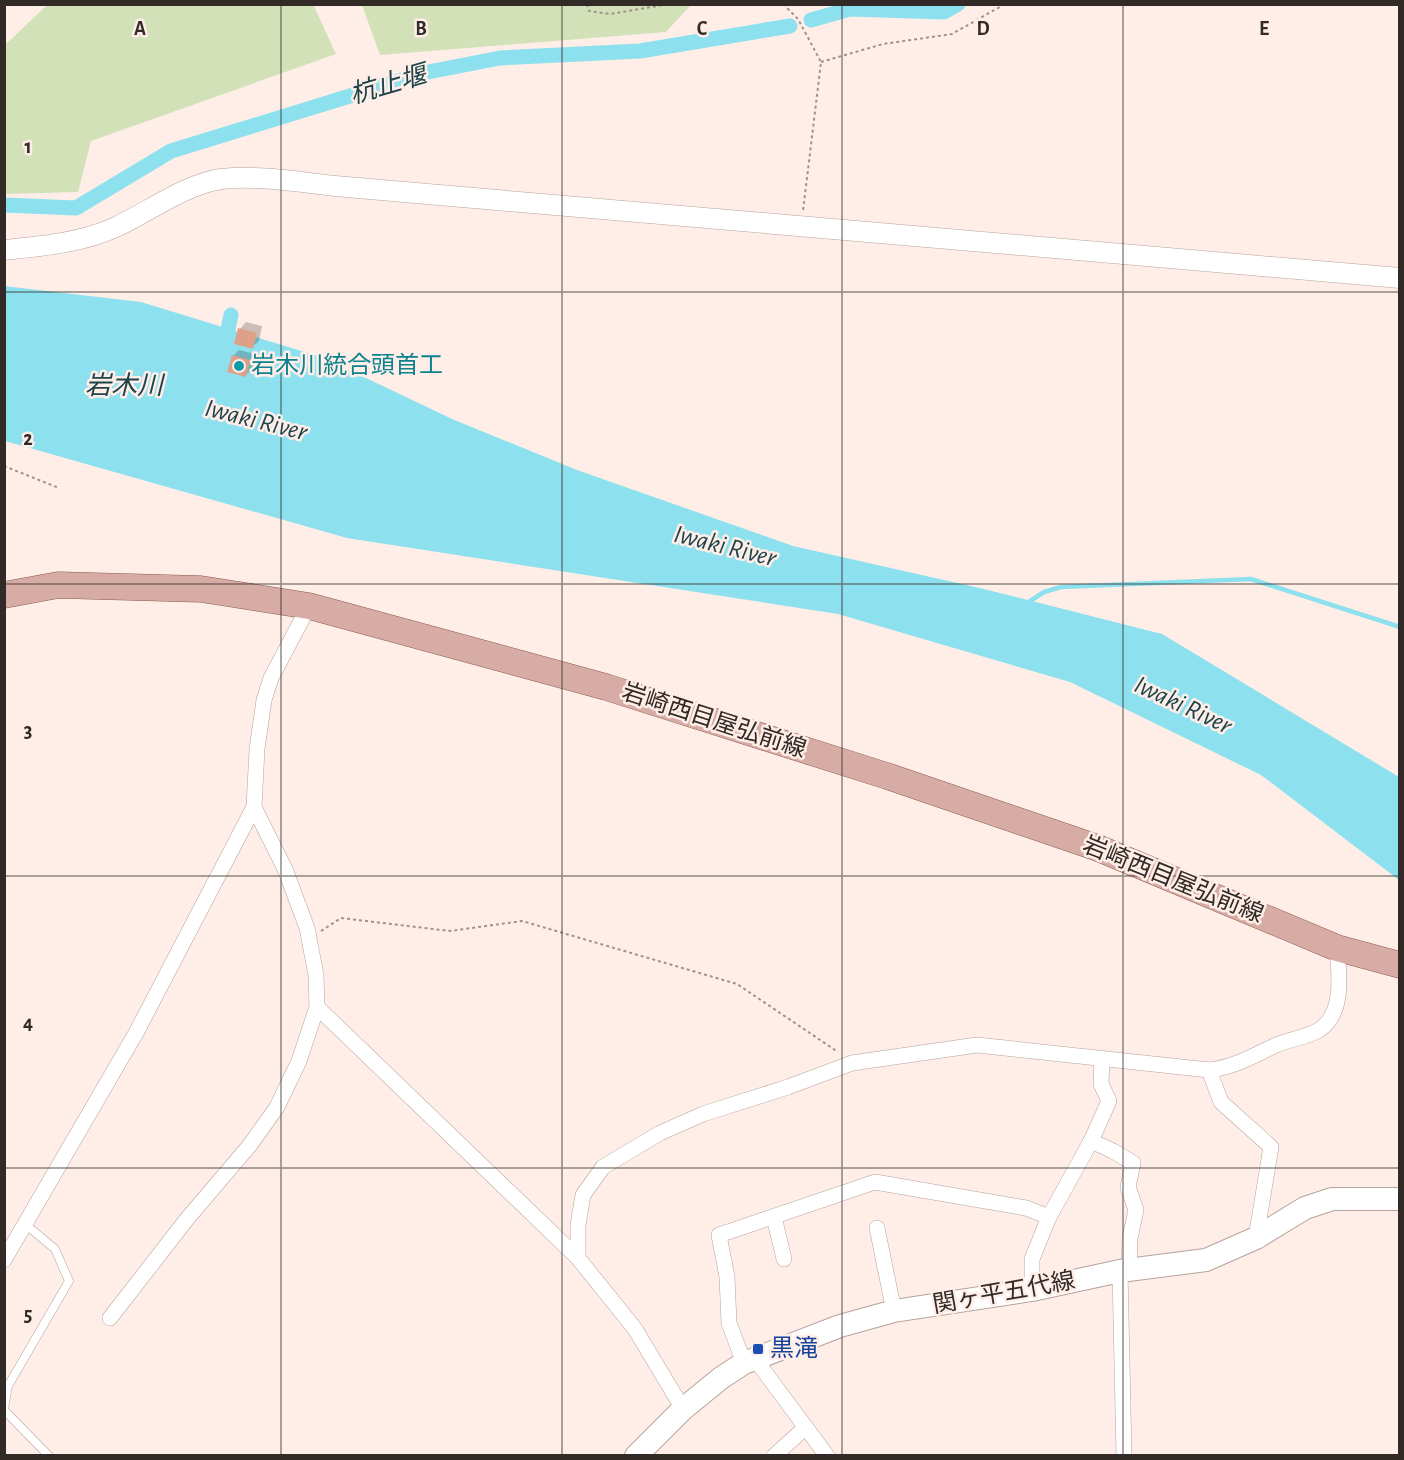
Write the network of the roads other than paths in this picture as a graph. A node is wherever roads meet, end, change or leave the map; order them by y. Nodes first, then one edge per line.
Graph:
1 (4, 250) edge
2 (1400, 278) edge
3 (4, 595) edge
4 (309, 606) junction
5 (254, 807) junction
6 (1337, 948) junction
7 (1400, 965) edge
8 (317, 1007) junction
9 (1102, 1058) junction
10 (1209, 1070) junction
11 (1091, 1141) junction
12 (1400, 1199) edge
13 (774, 1217) junction
14 (1048, 1217) junction
15 (25, 1224) junction
16 (877, 1228) dead end
17 (1256, 1238) junction
18 (578, 1258) junction
19 (784, 1259) dead end
20 (4, 1260) edge
21 (1124, 1271) junction
22 (1032, 1290) junction
23 (894, 1311) junction
24 (110, 1318) dead end
25 (749, 1361) junction
26 (684, 1409) junction
27 (4, 1410) edge
28 (806, 1427) junction
29 (647, 1452) edge
30 (49, 1455) edge
31 (774, 1455) edge
32 (827, 1455) edge
33 (1124, 1455) edge

1 - 2 street
3 - 4 main road, 岩崎西目屋弘前線
4 - 5 street
4 - 6 main road, 岩崎西目屋弘前線
5 - 8 street
5 - 15 street
6 - 7 main road, 岩崎西目屋弘前線
6 - 10 street
8 - 18 street
8 - 24 street
9 - 10 street
9 - 11 street
9 - 18 street
10 - 17 street
11 - 14 street
11 - 21 street
12 - 17 main road, 関ヶ平五代線
13 - 14 street
13 - 19 street
13 - 25 street
14 - 22 street
15 - 20 street
15 - 27 lane
16 - 23 street
17 - 21 main road, 関ヶ平五代線
18 - 26 street
21 - 22 main road, 関ヶ平五代線
21 - 33 street
22 - 23 main road, 関ヶ平五代線
23 - 25 main road, 関ヶ平五代線
25 - 26 main road, 関ヶ平五代線
25 - 28 street
26 - 29 main road, 関ヶ平五代線
27 - 30 lane
28 - 31 street
28 - 32 street

